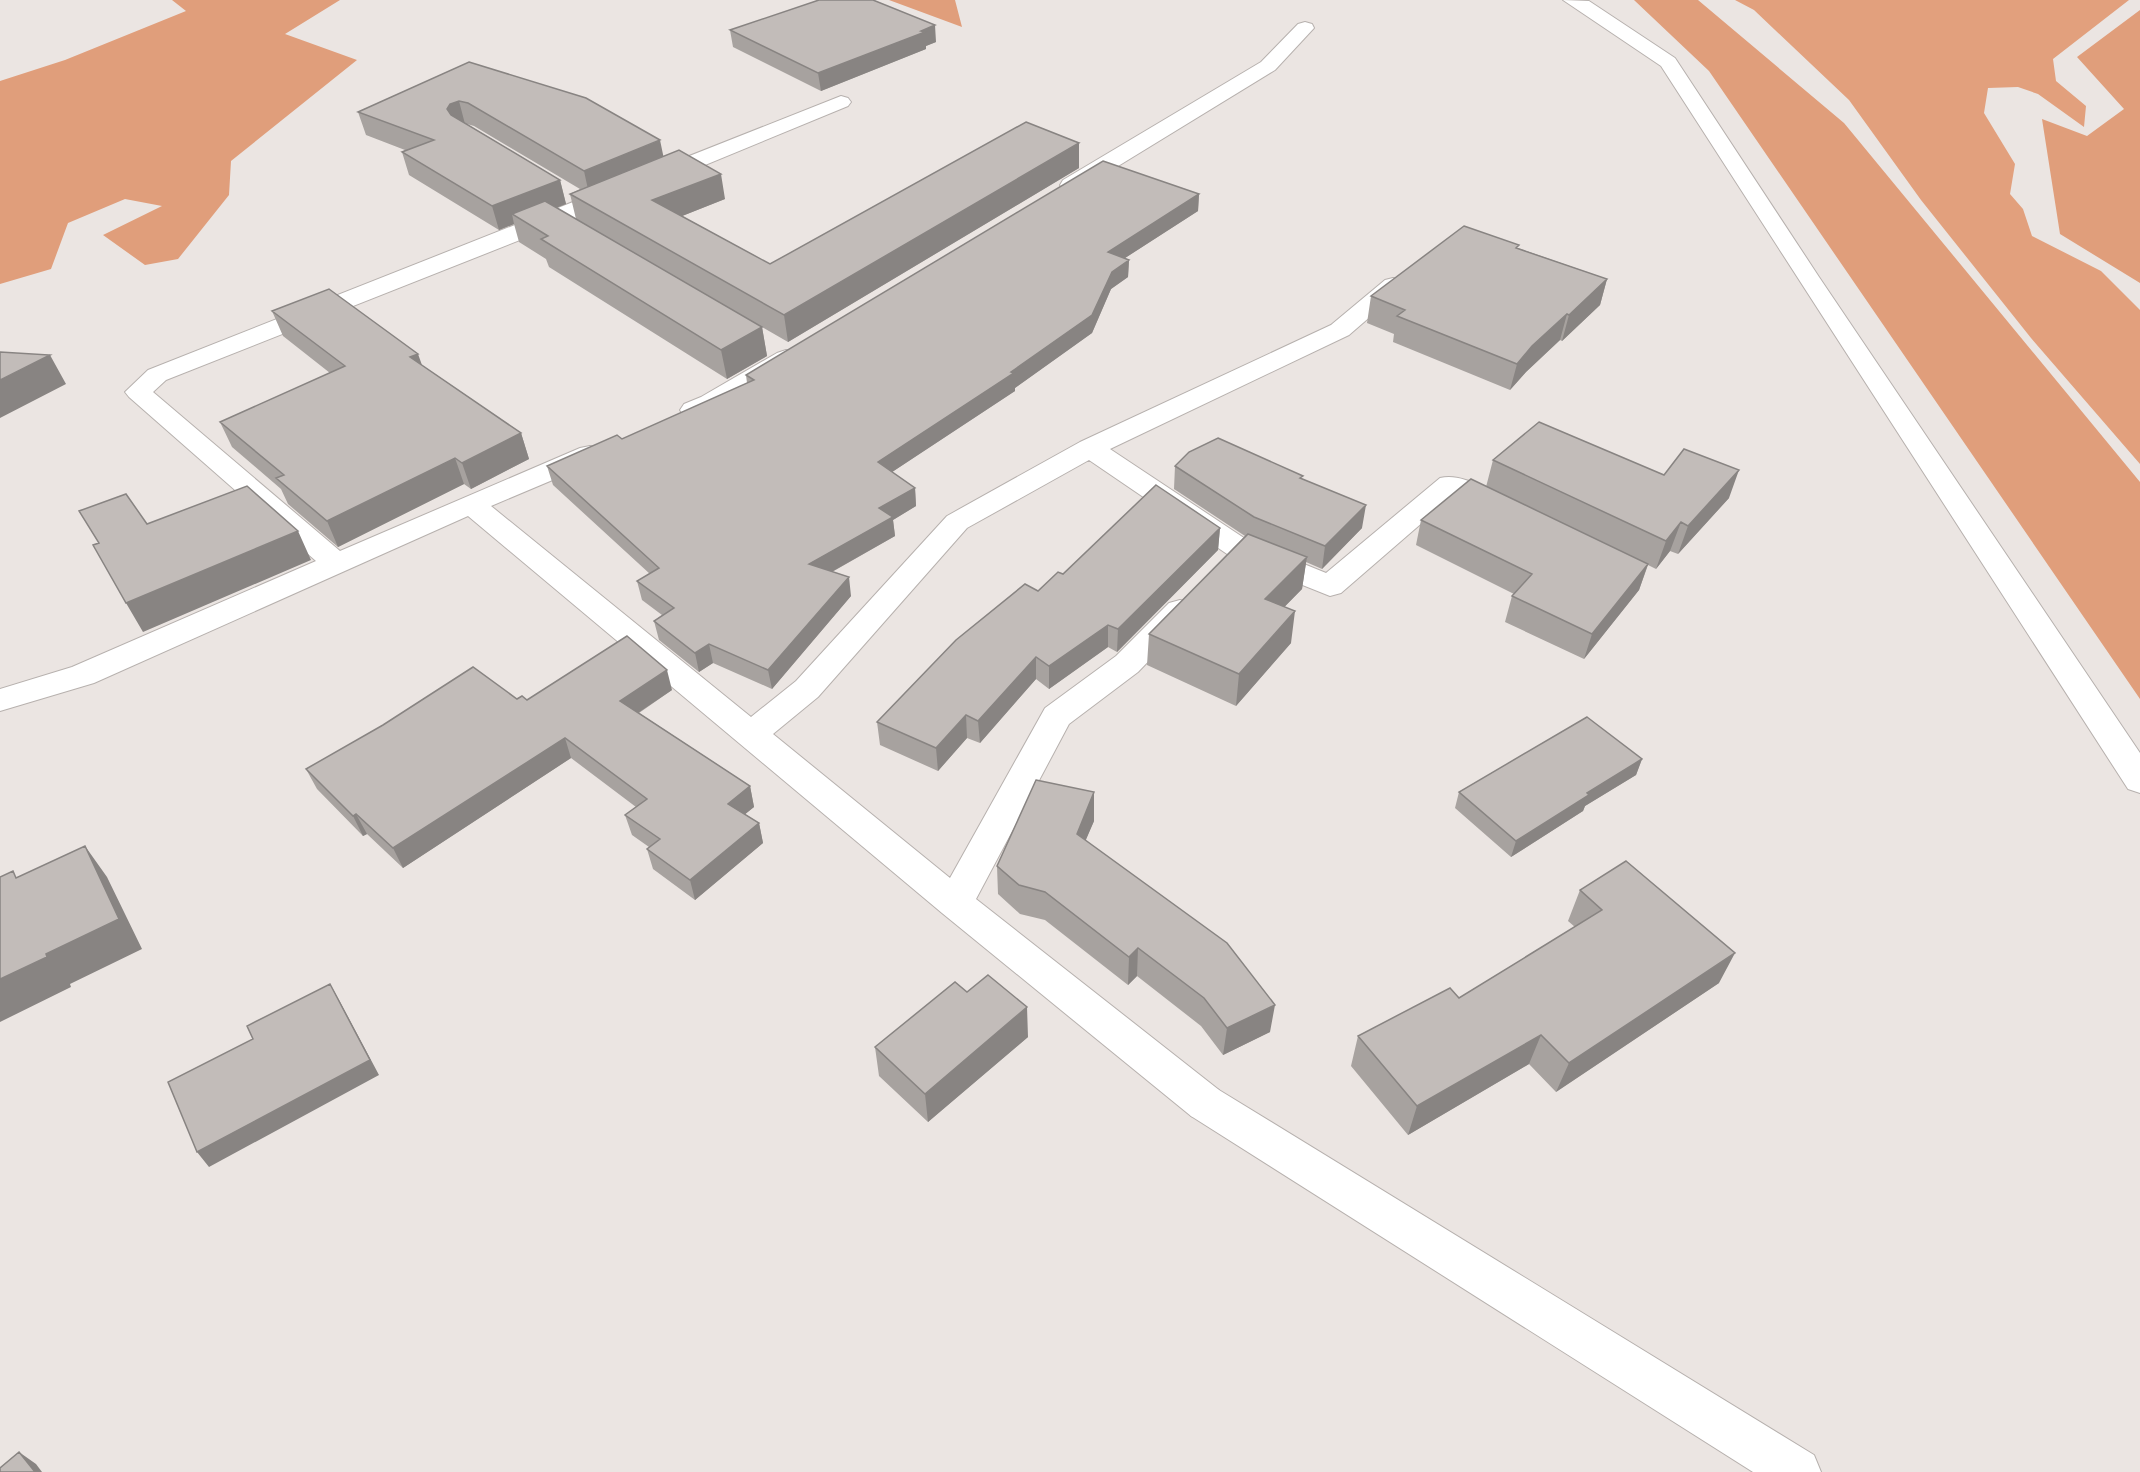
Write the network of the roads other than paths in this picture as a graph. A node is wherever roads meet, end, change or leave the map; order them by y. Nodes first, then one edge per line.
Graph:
1 (1572, 0) edge
2 (1305, 28) dead end
3 (841, 102) dead end
4 (1054, 195) edge
5 (1393, 285) edge
6 (810, 343) edge
7 (769, 344) dead end
8 (789, 356) junction
9 (678, 417) edge
10 (612, 444) edge
11 (1090, 448) junction
12 (471, 504) junction
13 (1523, 519) edge
14 (1240, 549) junction
15 (336, 563) junction
16 (0, 700) edge
17 (750, 734) junction
18 (2140, 780) edge
19 (955, 903) junction
20 (1797, 1472) edge

1 - 18 street
2 - 4 street
3 - 15 street
5 - 11 street
6 - 8 street
7 - 8 street
8 - 9 street
10 - 12 street
11 - 14 street
11 - 17 street
12 - 15 street
12 - 17 street
13 - 14 street
14 - 19 street
15 - 16 street
17 - 19 street
19 - 20 street

